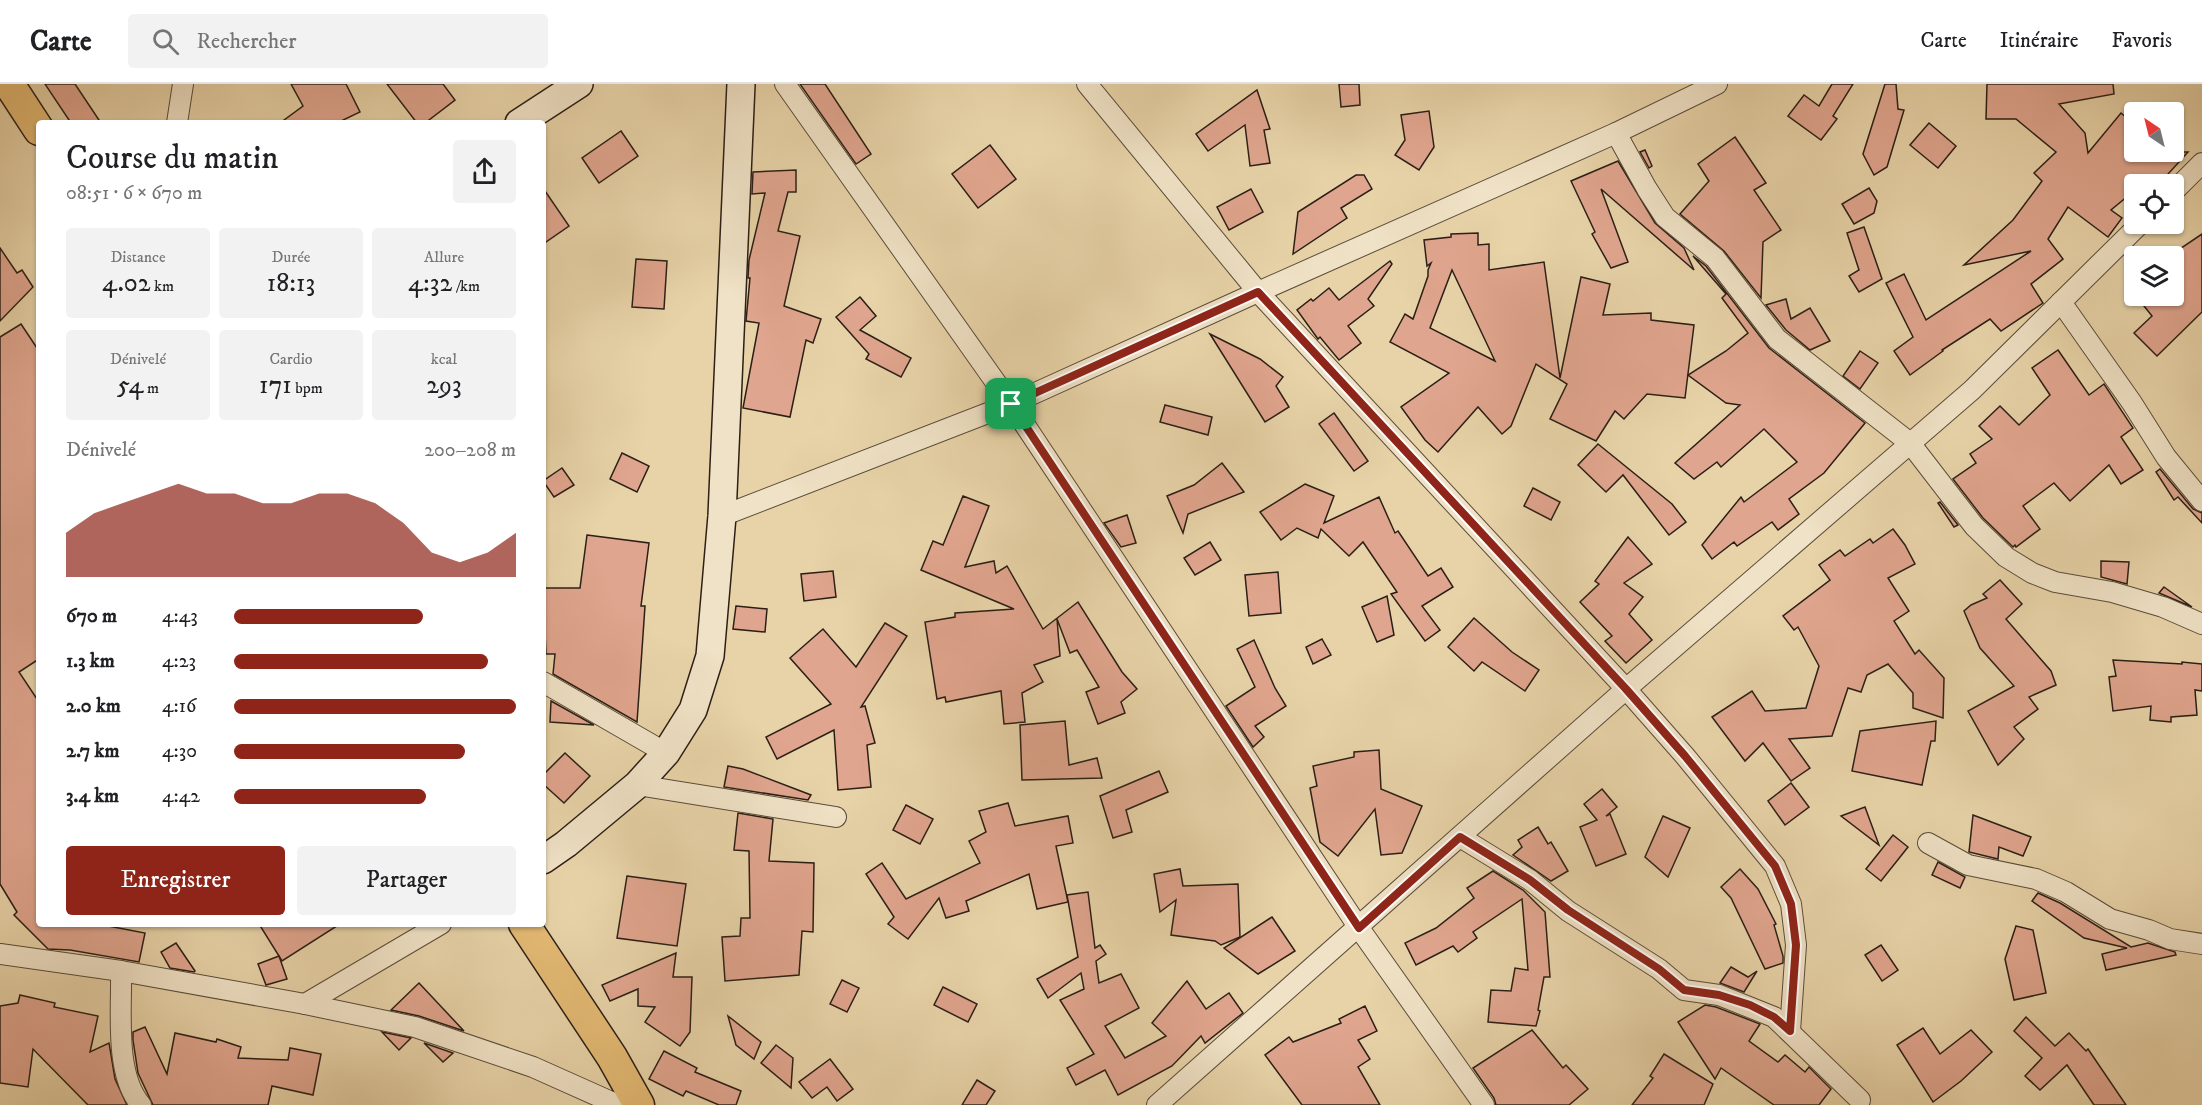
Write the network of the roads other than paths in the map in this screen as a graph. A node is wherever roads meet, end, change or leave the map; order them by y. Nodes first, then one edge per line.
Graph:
1 (9, 84) edge
2 (183, 84) edge
3 (579, 84) edge
4 (741, 84) edge
5 (785, 84) edge
6 (1087, 84) edge
7 (1717, 84) edge
8 (177, 120) edge
9 (524, 120) edge
10 (36, 125) edge
11 (1616, 133) junction
12 (2202, 163) edge
13 (2184, 181) edge
14 (2130, 234) edge
15 (1258, 292) junction
16 (2061, 302) junction
17 (1011, 404) junction
18 (1910, 442) junction
19 (2202, 501) edge
20 (722, 516) junction
21 (2202, 624) edge
22 (546, 684) edge
23 (1626, 689) junction
24 (666, 753) junction
25 (637, 784) junction
26 (836, 818) dead end
27 (1460, 837) junction
28 (1928, 843) dead end
29 (546, 858) edge
30 (436, 927) edge
31 (526, 927) edge
32 (1359, 928) junction
33 (2202, 944) edge
34 (0, 954) edge
35 (121, 971) junction
36 (305, 1004) junction
37 (1790, 1031) junction
38 (1860, 1100) dead end
39 (141, 1105) edge
40 (618, 1105) edge
41 (639, 1105) edge
42 (1157, 1105) edge
43 (1484, 1105) edge

1 - 10 main road
2 - 8 street
3 - 9 street
4 - 20 street
5 - 17 street
6 - 15 street
7 - 11 street
11 - 15 street
11 - 18 street
12 - 13 street
14 - 16 street
15 - 17 street
15 - 23 street
16 - 18 street
16 - 19 street
17 - 20 street
17 - 32 street
18 - 21 street
18 - 23 street
20 - 24 street
22 - 24 street
23 - 27 street
23 - 37 street
24 - 25 street
25 - 26 street
25 - 29 street
27 - 32 street
27 - 37 street
28 - 33 street
30 - 36 street
31 - 41 main road
32 - 42 street
32 - 43 street
34 - 35 street
35 - 36 street
35 - 39 street
36 - 40 street
37 - 38 street

